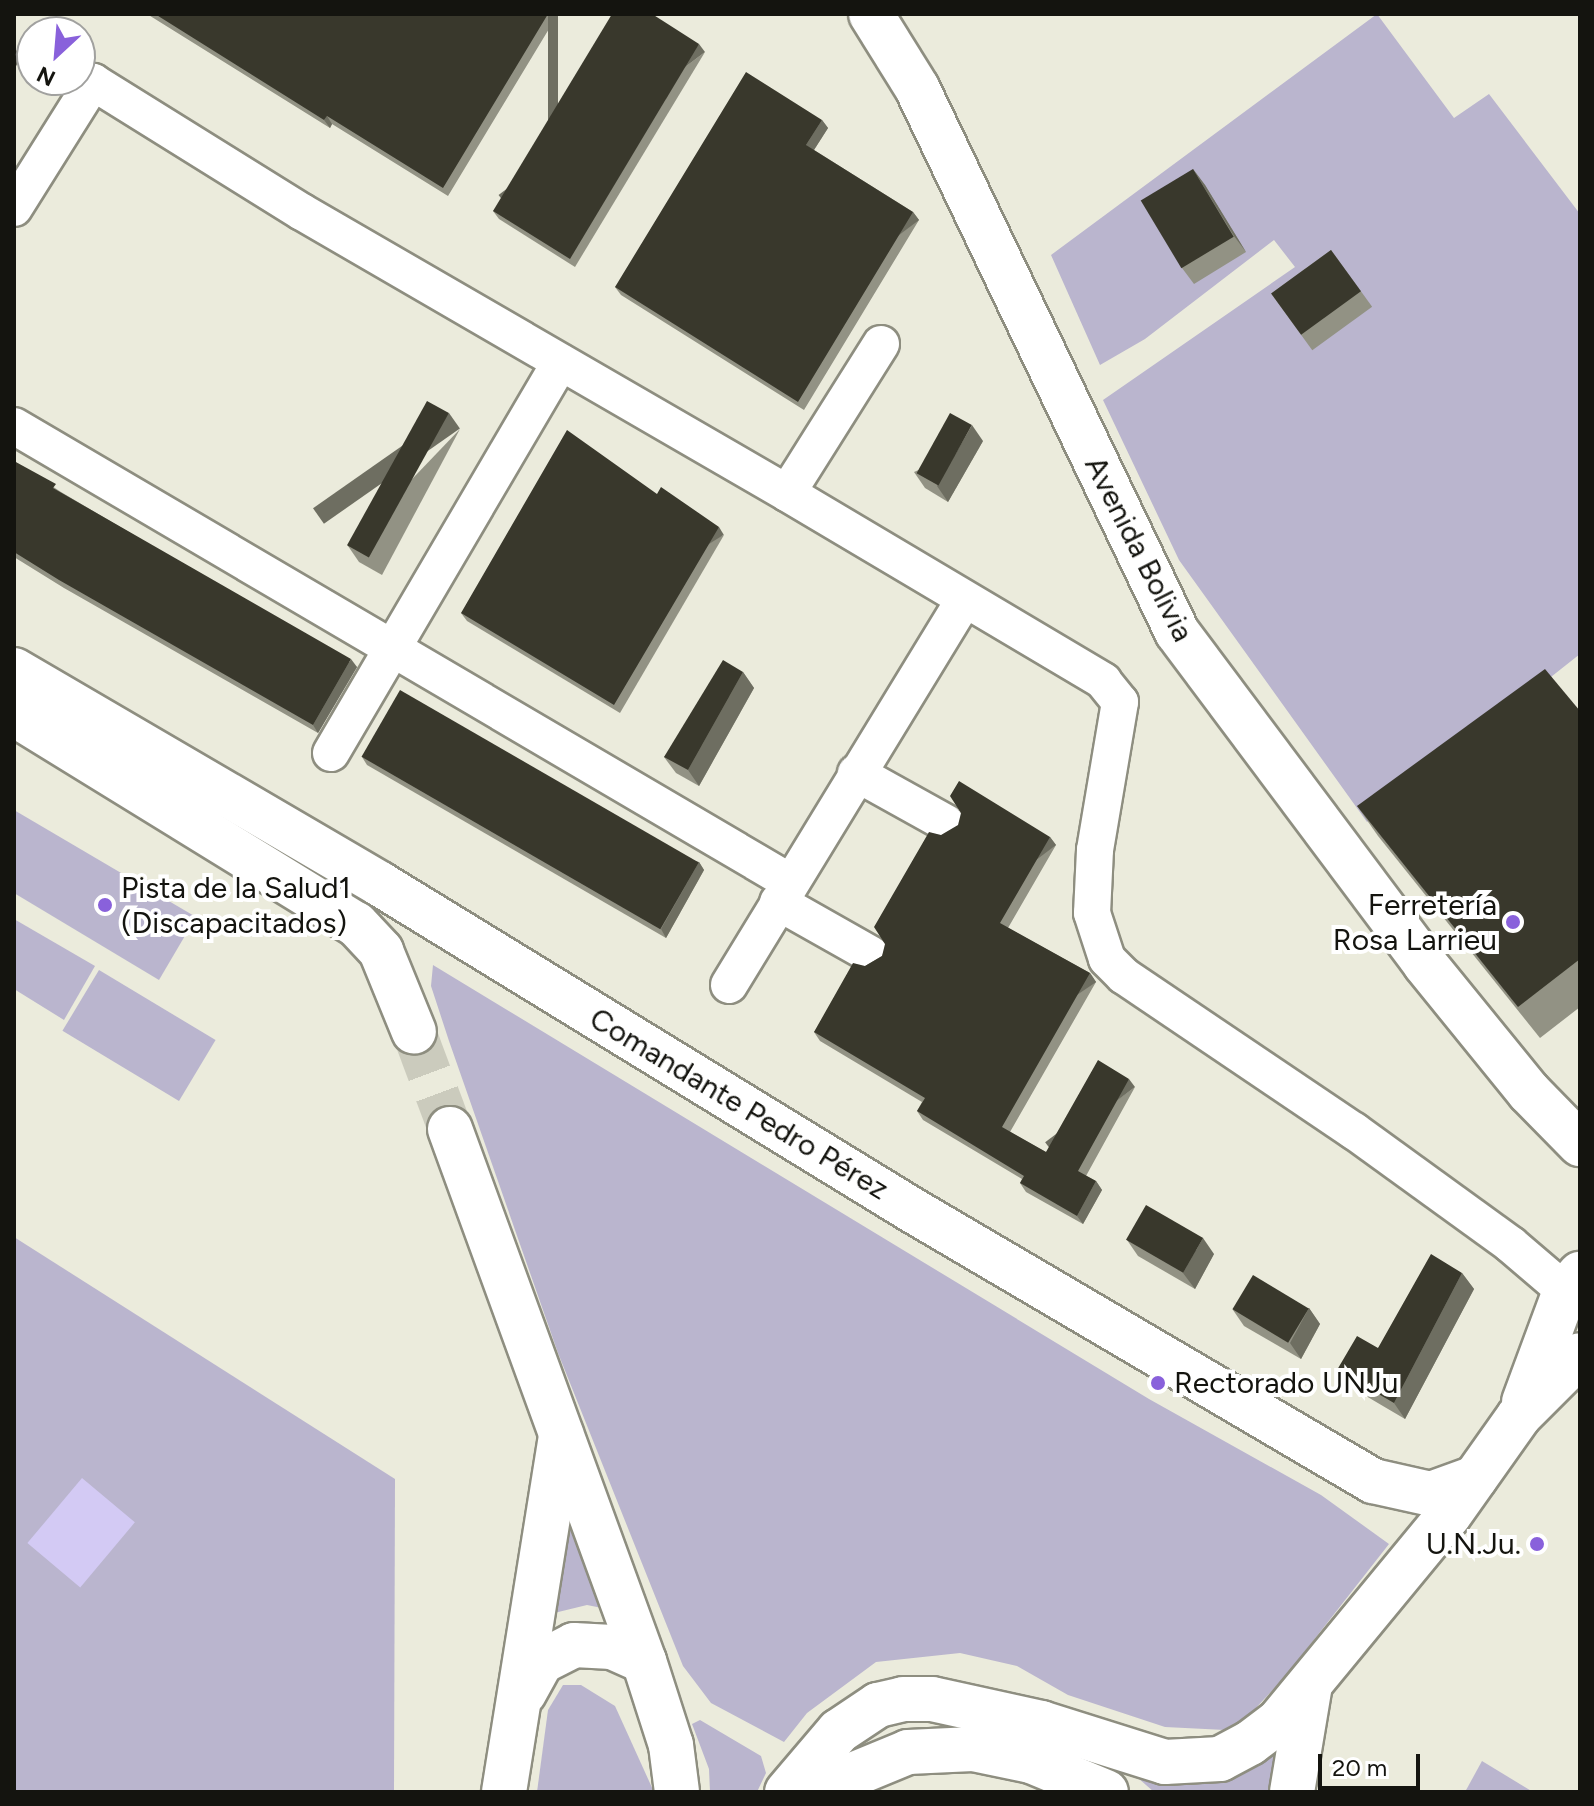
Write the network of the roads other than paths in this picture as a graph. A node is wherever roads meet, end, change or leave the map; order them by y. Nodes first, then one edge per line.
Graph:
1 (871, 14) edge
2 (14, 208) edge
3 (881, 344) dead end
4 (560, 362) junction
5 (14, 426) edge
6 (787, 493) junction
7 (963, 602) junction
8 (392, 645) junction
9 (14, 670) edge
10 (14, 714) edge
11 (331, 753) dead end
12 (856, 773) junction
13 (946, 823) dead end
14 (784, 892) junction
15 (870, 954) dead end
16 (729, 985) dead end
17 (414, 1032) tunnel mouth
18 (450, 1129) tunnel mouth
19 (1580, 1144) edge
20 (1572, 1283) edge
21 (1580, 1355) edge
22 (1519, 1416) junction
23 (562, 1430) junction
24 (1475, 1478) junction
25 (644, 1661) junction
26 (1311, 1678) junction
27 (522, 1695) junction
28 (504, 1792) edge
29 (677, 1792) edge
30 (787, 1792) edge
31 (811, 1792) edge
32 (1106, 1792) edge
33 (1292, 1792) edge

1 - 19 main road, Avenida Bolivia
2 - 4 street
3 - 6 street
4 - 6 street
4 - 8 street
5 - 8 street
6 - 7 street
7 - 12 street
7 - 20 street
8 - 11 street
8 - 14 street
9 - 24 main road, Comandante Pedro Pérez
10 - 17 main road
12 - 13 street
12 - 14 street
14 - 15 street
14 - 16 street
18 - 23 main road
20 - 22 main road
21 - 22 main road
22 - 24 main road
23 - 25 main road
23 - 27 main road
24 - 26 main road
25 - 27 main road
25 - 29 main road
26 - 30 main road
26 - 33 main road
27 - 28 main road
31 - 32 main road

